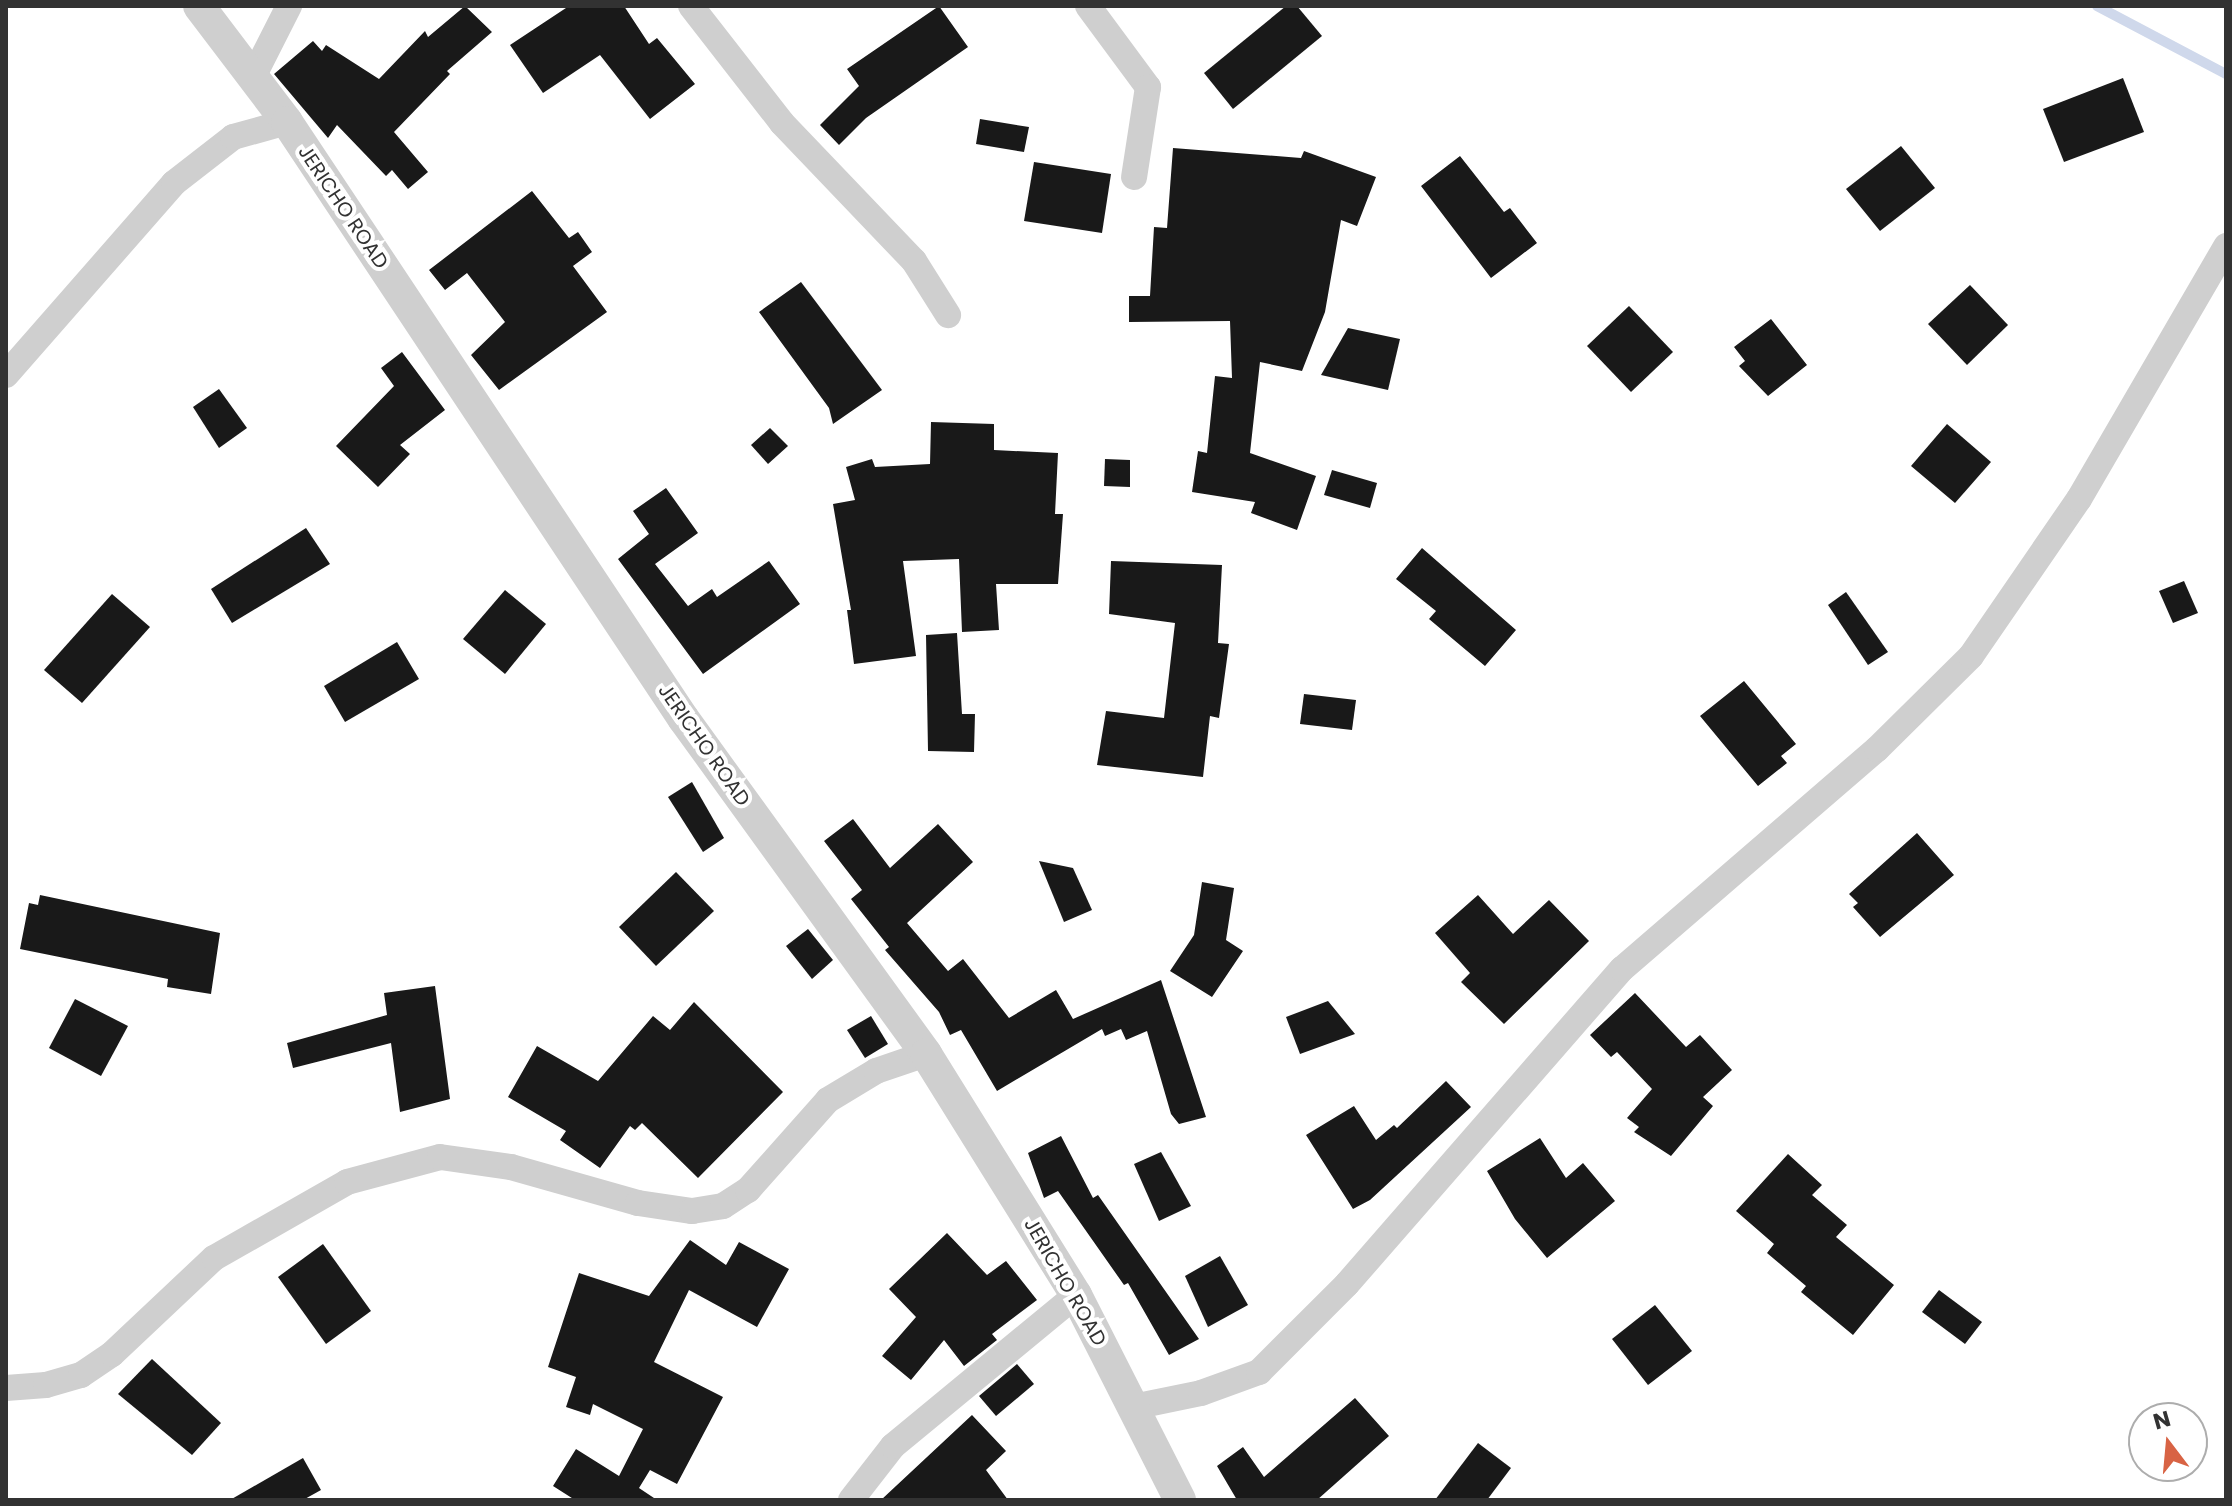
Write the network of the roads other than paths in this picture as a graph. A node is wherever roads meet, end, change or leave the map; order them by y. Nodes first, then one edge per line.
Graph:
1 (199, 6) edge
2 (289, 6) edge
3 (691, 6) edge
4 (1088, 6) edge
5 (253, 77) junction
6 (287, 122) junction
7 (1134, 177) dead end
8 (2226, 246) edge
9 (948, 315) dead end
10 (6, 375) edge
11 (926, 1054) junction
12 (1076, 1295) junction
13 (6, 1388) edge
14 (1133, 1407) junction
15 (851, 1500) edge
16 (1180, 1500) edge

1 - 5 street, JERICHO ROAD
2 - 5 street
3 - 9 street
4 - 7 street
5 - 6 street, JERICHO ROAD
6 - 10 street
6 - 11 street, JERICHO ROAD
8 - 14 street
11 - 12 street, JERICHO ROAD
11 - 13 street
12 - 14 street, JERICHO ROAD
12 - 15 street
14 - 16 street, JERICHO ROAD

